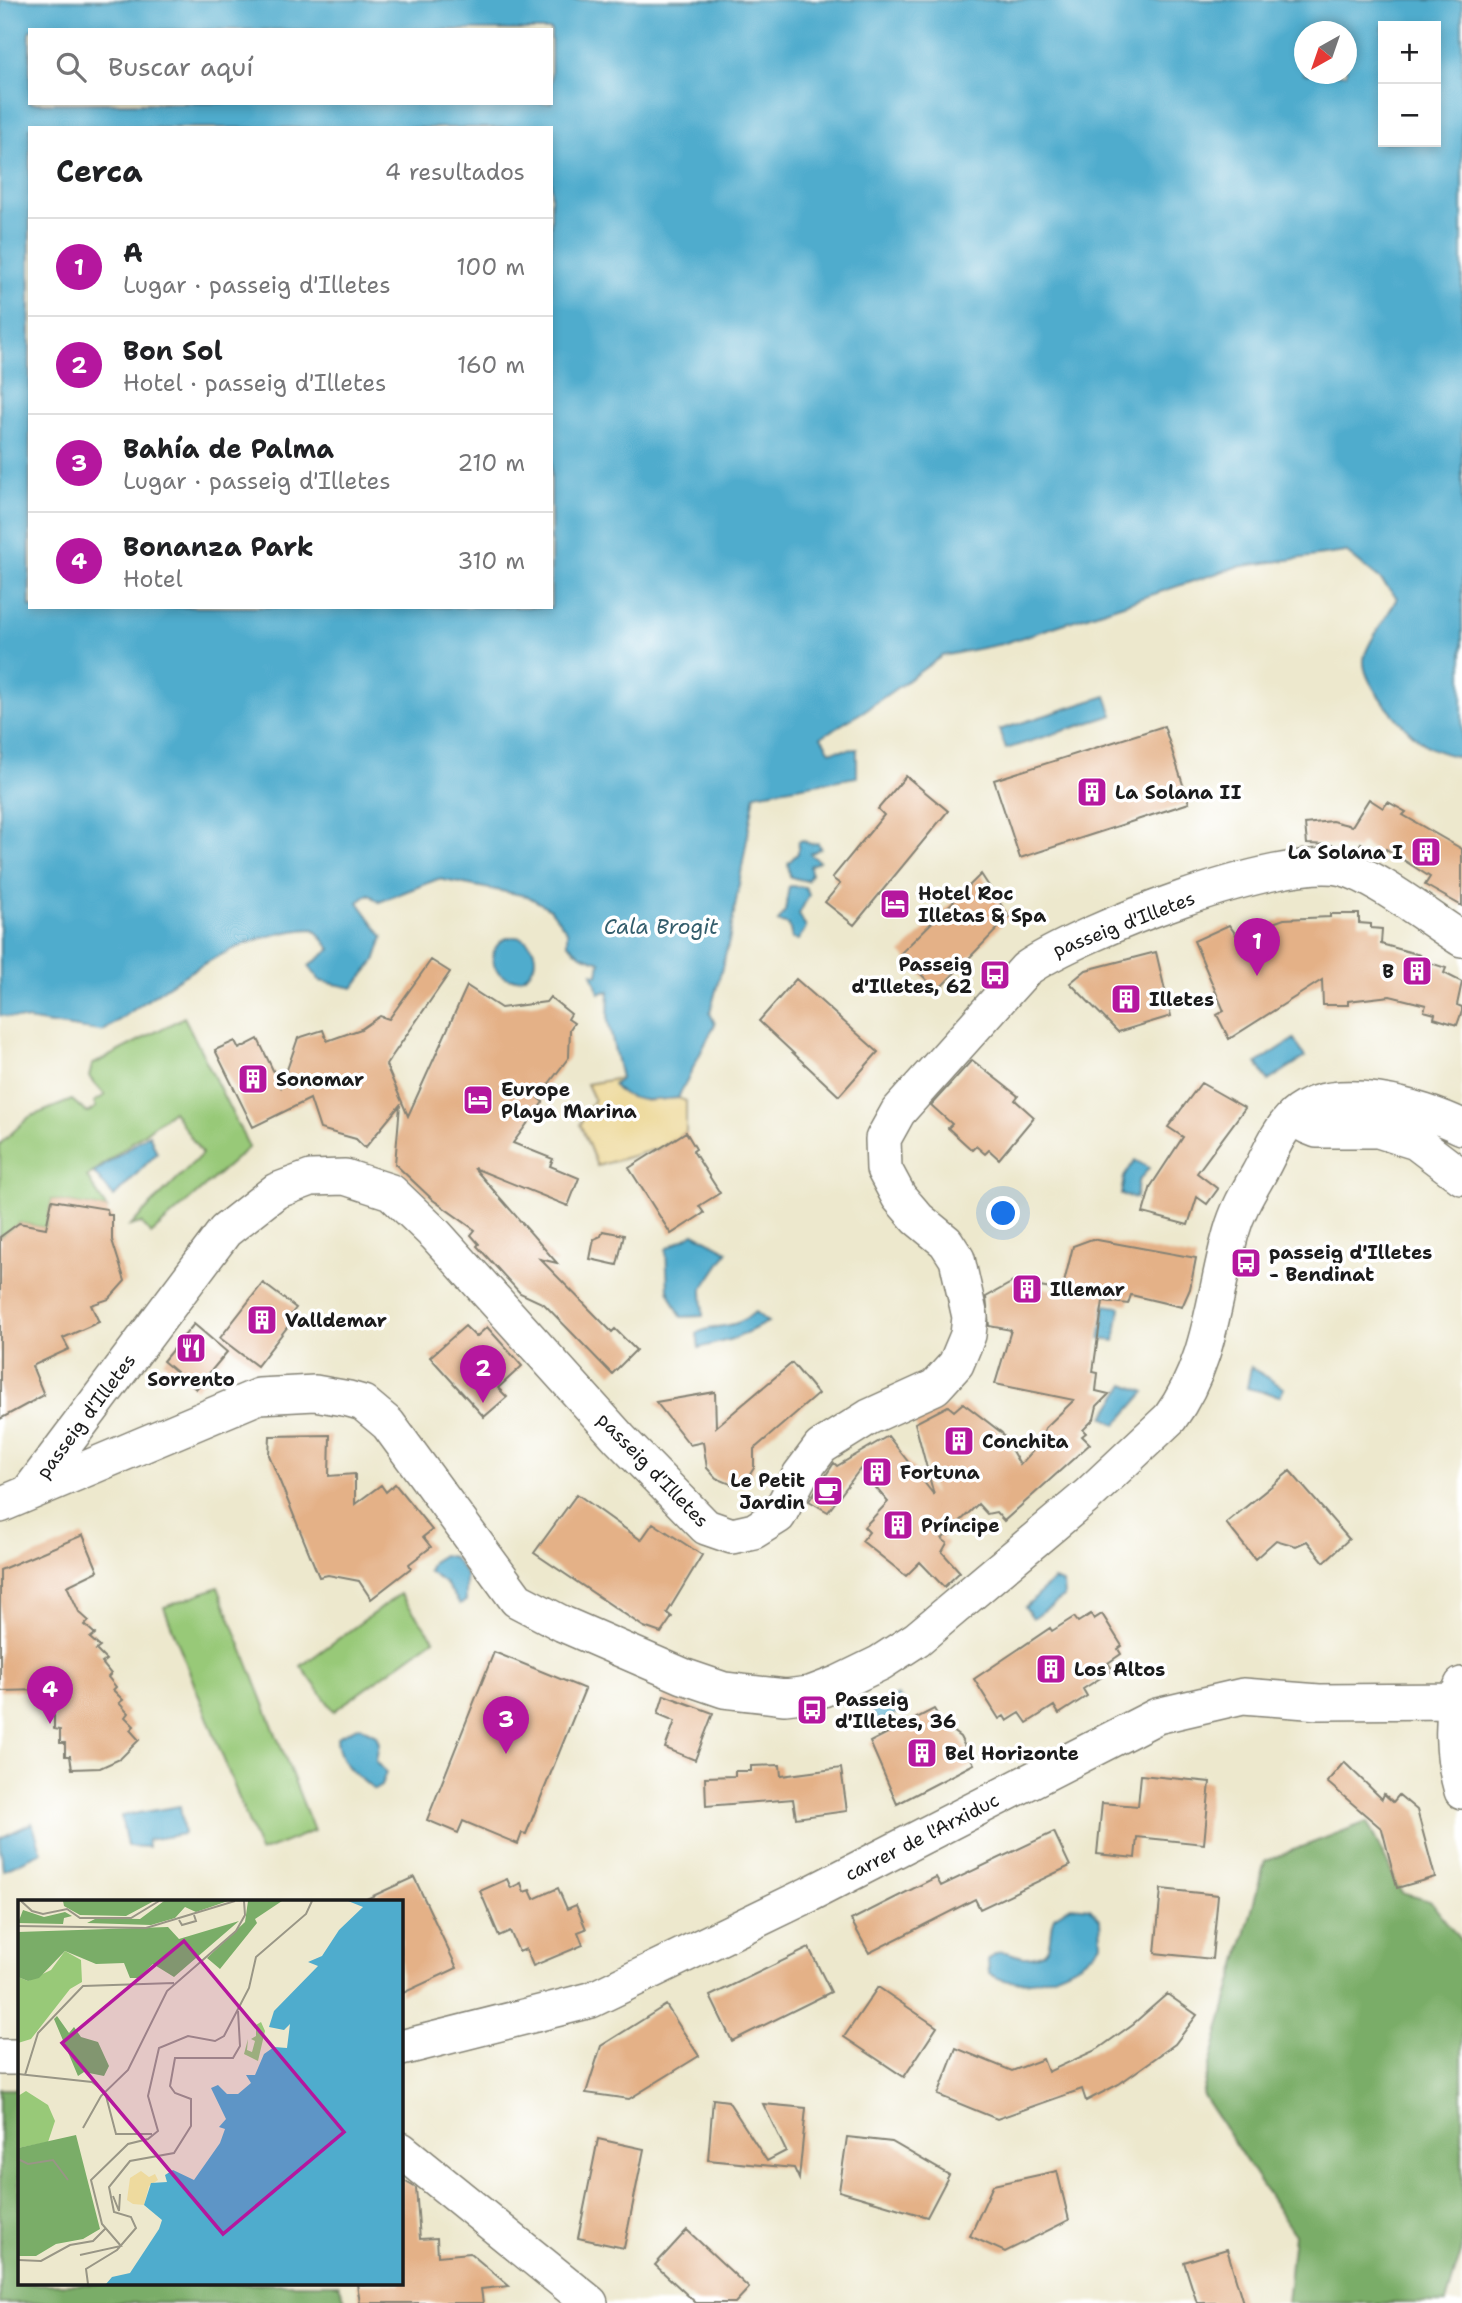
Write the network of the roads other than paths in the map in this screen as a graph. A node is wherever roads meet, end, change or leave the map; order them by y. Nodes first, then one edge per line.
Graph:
1 (1462, 939) edge
2 (1323, 1119) junction
3 (1462, 1127) edge
4 (1462, 1177) edge
5 (15, 1498) edge
6 (1460, 1696) edge
7 (1462, 1791) edge
8 (402, 2048) edge
9 (0, 2057) edge
10 (18, 2057) edge
11 (402, 2151) edge
12 (590, 2303) edge

1 - 5 street, passeig d'Illetes
2 - 3 street
2 - 4 street
2 - 5 street, passeig d'Illetes
6 - 7 street
6 - 8 street, carrer de l'Arxiduc
9 - 10 street
11 - 12 street

